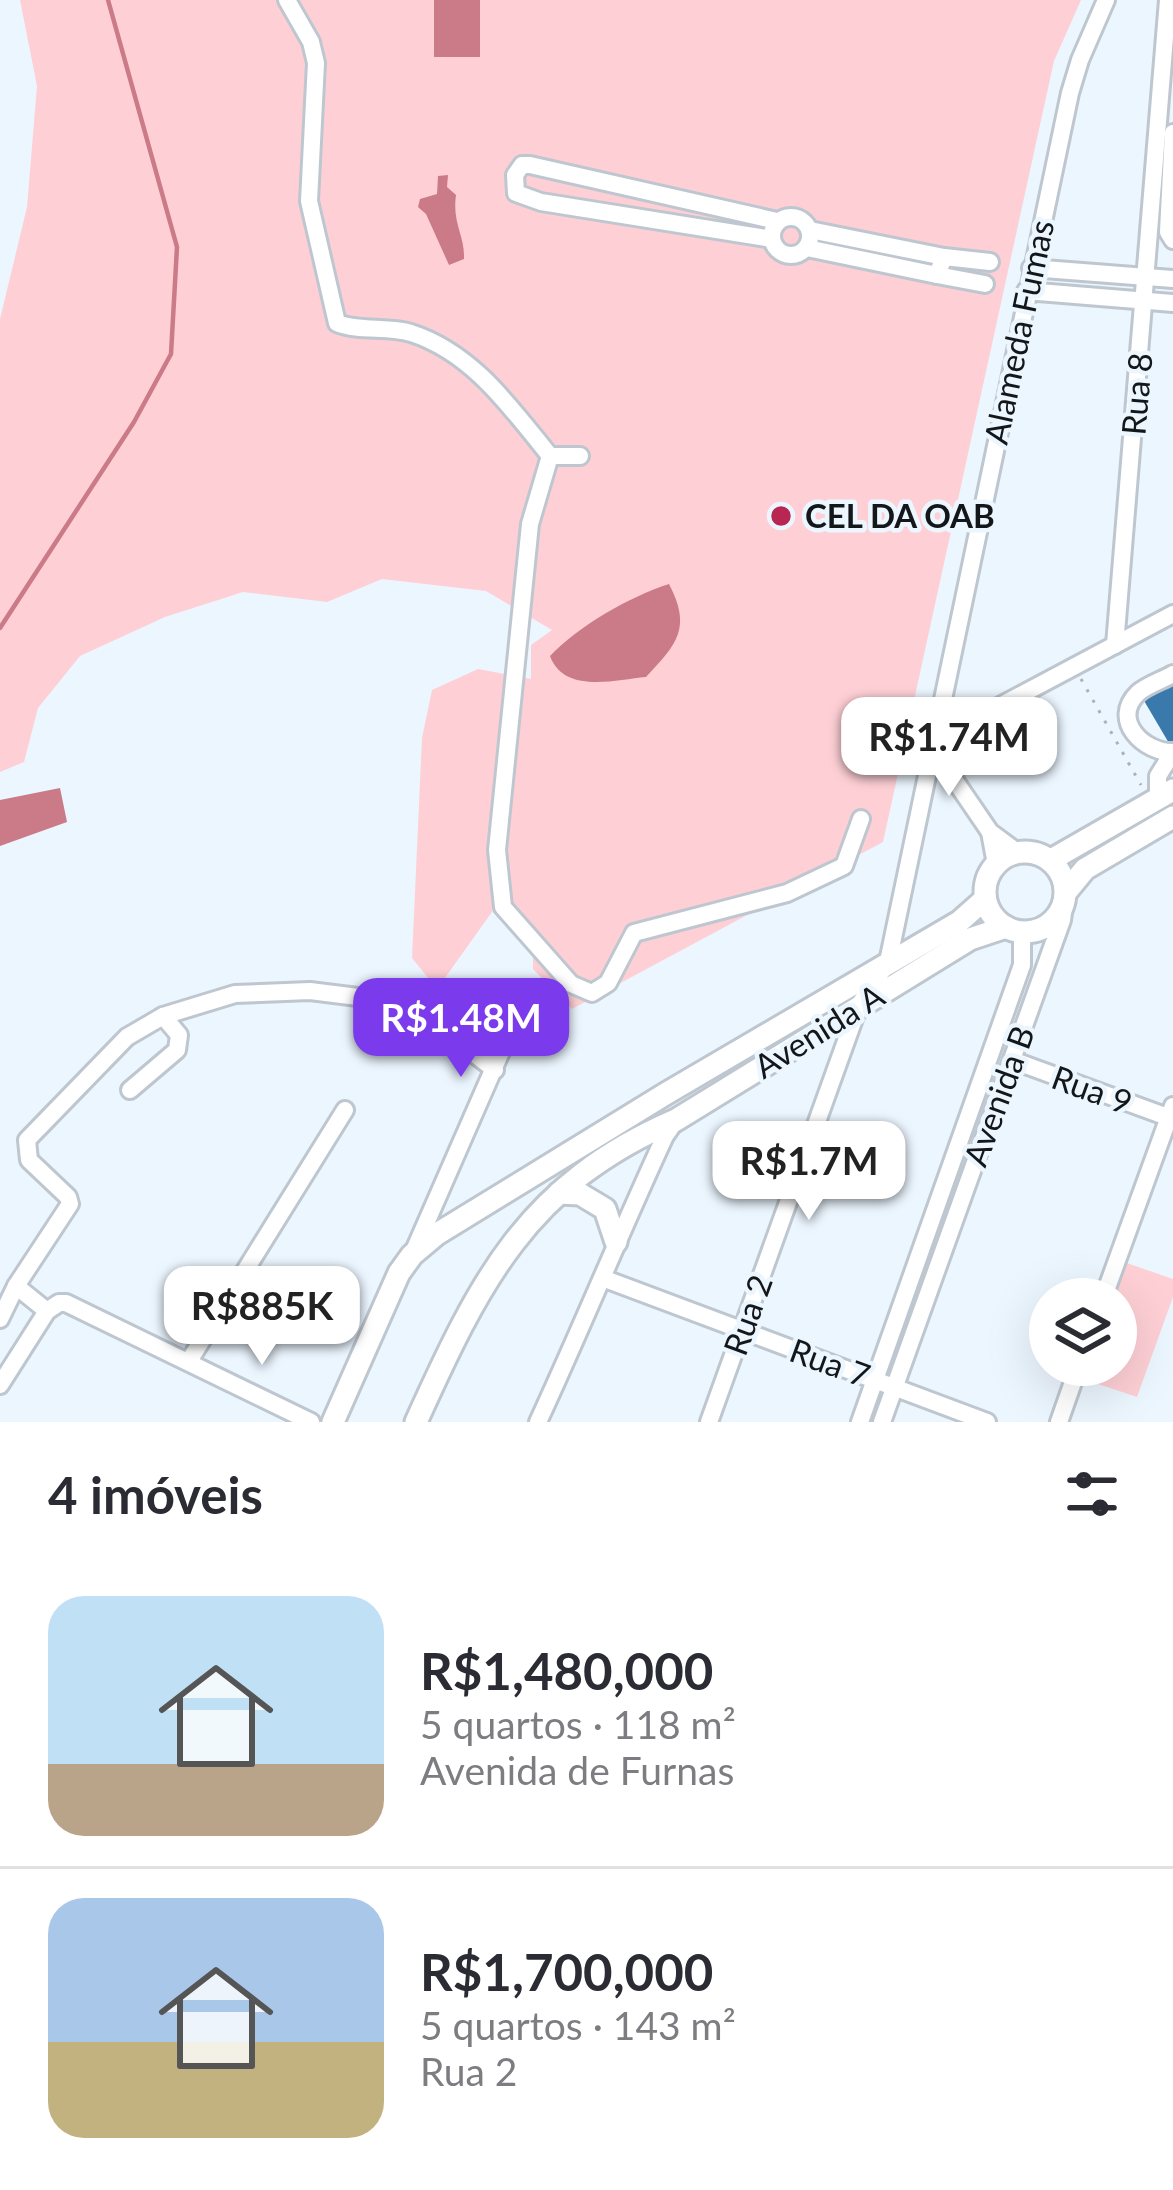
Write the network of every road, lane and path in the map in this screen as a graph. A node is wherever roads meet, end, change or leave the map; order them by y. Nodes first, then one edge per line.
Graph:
1 (287, 0) edge
2 (1106, 0) edge
3 (1168, 0) edge
4 (1173, 134) edge
5 (1172, 172) edge
6 (775, 230) junction
7 (808, 239) junction
8 (1173, 239) edge
9 (991, 262) dead end
10 (941, 266) junction
11 (1031, 268) junction
12 (1146, 277) junction
13 (1173, 279) edge
14 (985, 284) dead end
15 (1026, 291) junction
16 (1145, 301) junction
17 (1173, 304) edge
18 (580, 456) dead end
19 (550, 457) junction
20 (1173, 614) edge
21 (1115, 645) junction
22 (1173, 674) edge
23 (1080, 677) dead end
24 (935, 745) junction
25 (1173, 752) edge
26 (1158, 794) edge
27 (1173, 817) edge
28 (861, 819) dead end
29 (991, 832) junction
30 (1017, 852) junction
31 (1051, 860) junction
32 (996, 864) junction
33 (985, 899) junction
34 (1065, 899) junction
35 (1014, 930) junction
36 (888, 962) junction
37 (529, 990) dead end
38 (859, 1005) junction
39 (163, 1016) junction
40 (1012, 1060) junction
41 (495, 1070) junction
42 (130, 1090) dead end
43 (345, 1110) dead end
44 (1172, 1114) edge
45 (676, 1120) junction
46 (439, 1190) junction
47 (559, 1193) junction
48 (437, 1234) junction
49 (616, 1242) junction
50 (412, 1255) junction
51 (1111, 1278) edge
52 (605, 1280) junction
53 (16, 1286) junction
54 (53, 1307) junction
55 (0, 1319) edge
56 (743, 1330) junction
57 (188, 1361) junction
58 (875, 1379) junction
59 (0, 1385) edge
60 (1072, 1386) edge
61 (894, 1387) junction
62 (311, 1422) edge
63 (333, 1422) edge
64 (416, 1422) edge
65 (538, 1422) edge
66 (710, 1422) edge
67 (860, 1422) edge
68 (882, 1422) edge
69 (987, 1422) edge
70 (1059, 1422) edge

1 - 19 street
2 - 11 street, Alameda Fumas
3 - 12 street, Rua 8
4 - 5 street
5 - 8 street
6 - 6 street
6 - 7 street
6 - 7 street
7 - 10 street
9 - 10 street
10 - 14 street
11 - 12 street
11 - 15 street, Alameda Fumas
12 - 13 street
12 - 16 street, Rua 8
15 - 16 street
15 - 24 street, Alameda Fumas
16 - 17 street
16 - 21 street, Rua 8
18 - 19 street
19 - 28 street
20 - 21 street
21 - 24 street
22 - 25 street
23 - 26 path
24 - 29 street
24 - 36 street, Alameda Fumas
25 - 26 street
26 - 31 main road
27 - 34 main road
29 - 30 street
29 - 32 street
30 - 31 main road
30 - 32 main road
31 - 34 main road
32 - 33 main road
33 - 35 main road
33 - 36 main road, Avenida A
34 - 35 main road
34 - 40 street, Avenida B
35 - 38 main road, Avenida A
35 - 58 street, Avenida B
36 - 38 street, Rua 2
36 - 48 main road, Avenida A
37 - 41 street
38 - 45 main road, Avenida A
38 - 56 street, Rua 2
39 - 41 street
39 - 42 street
39 - 53 street
40 - 44 street, Rua 9
40 - 61 street, Avenida B
41 - 46 street
43 - 57 street
44 - 51 street
45 - 47 main road
45 - 49 street, Avenida A
46 - 48 street
46 - 50 street
47 - 49 main road
47 - 64 main road
48 - 50 main road, Avenida A
49 - 52 street, Avenida A
50 - 63 main road
52 - 56 street, Rua 7
52 - 65 street, Avenida A
53 - 54 street
53 - 55 street
54 - 57 street
54 - 59 street
56 - 58 street, Rua 7
56 - 66 street, Rua 2
57 - 62 street
58 - 61 street, Rua 7
58 - 67 street, Avenida B
60 - 70 street
61 - 68 street, Avenida B
61 - 69 street, Rua 7

